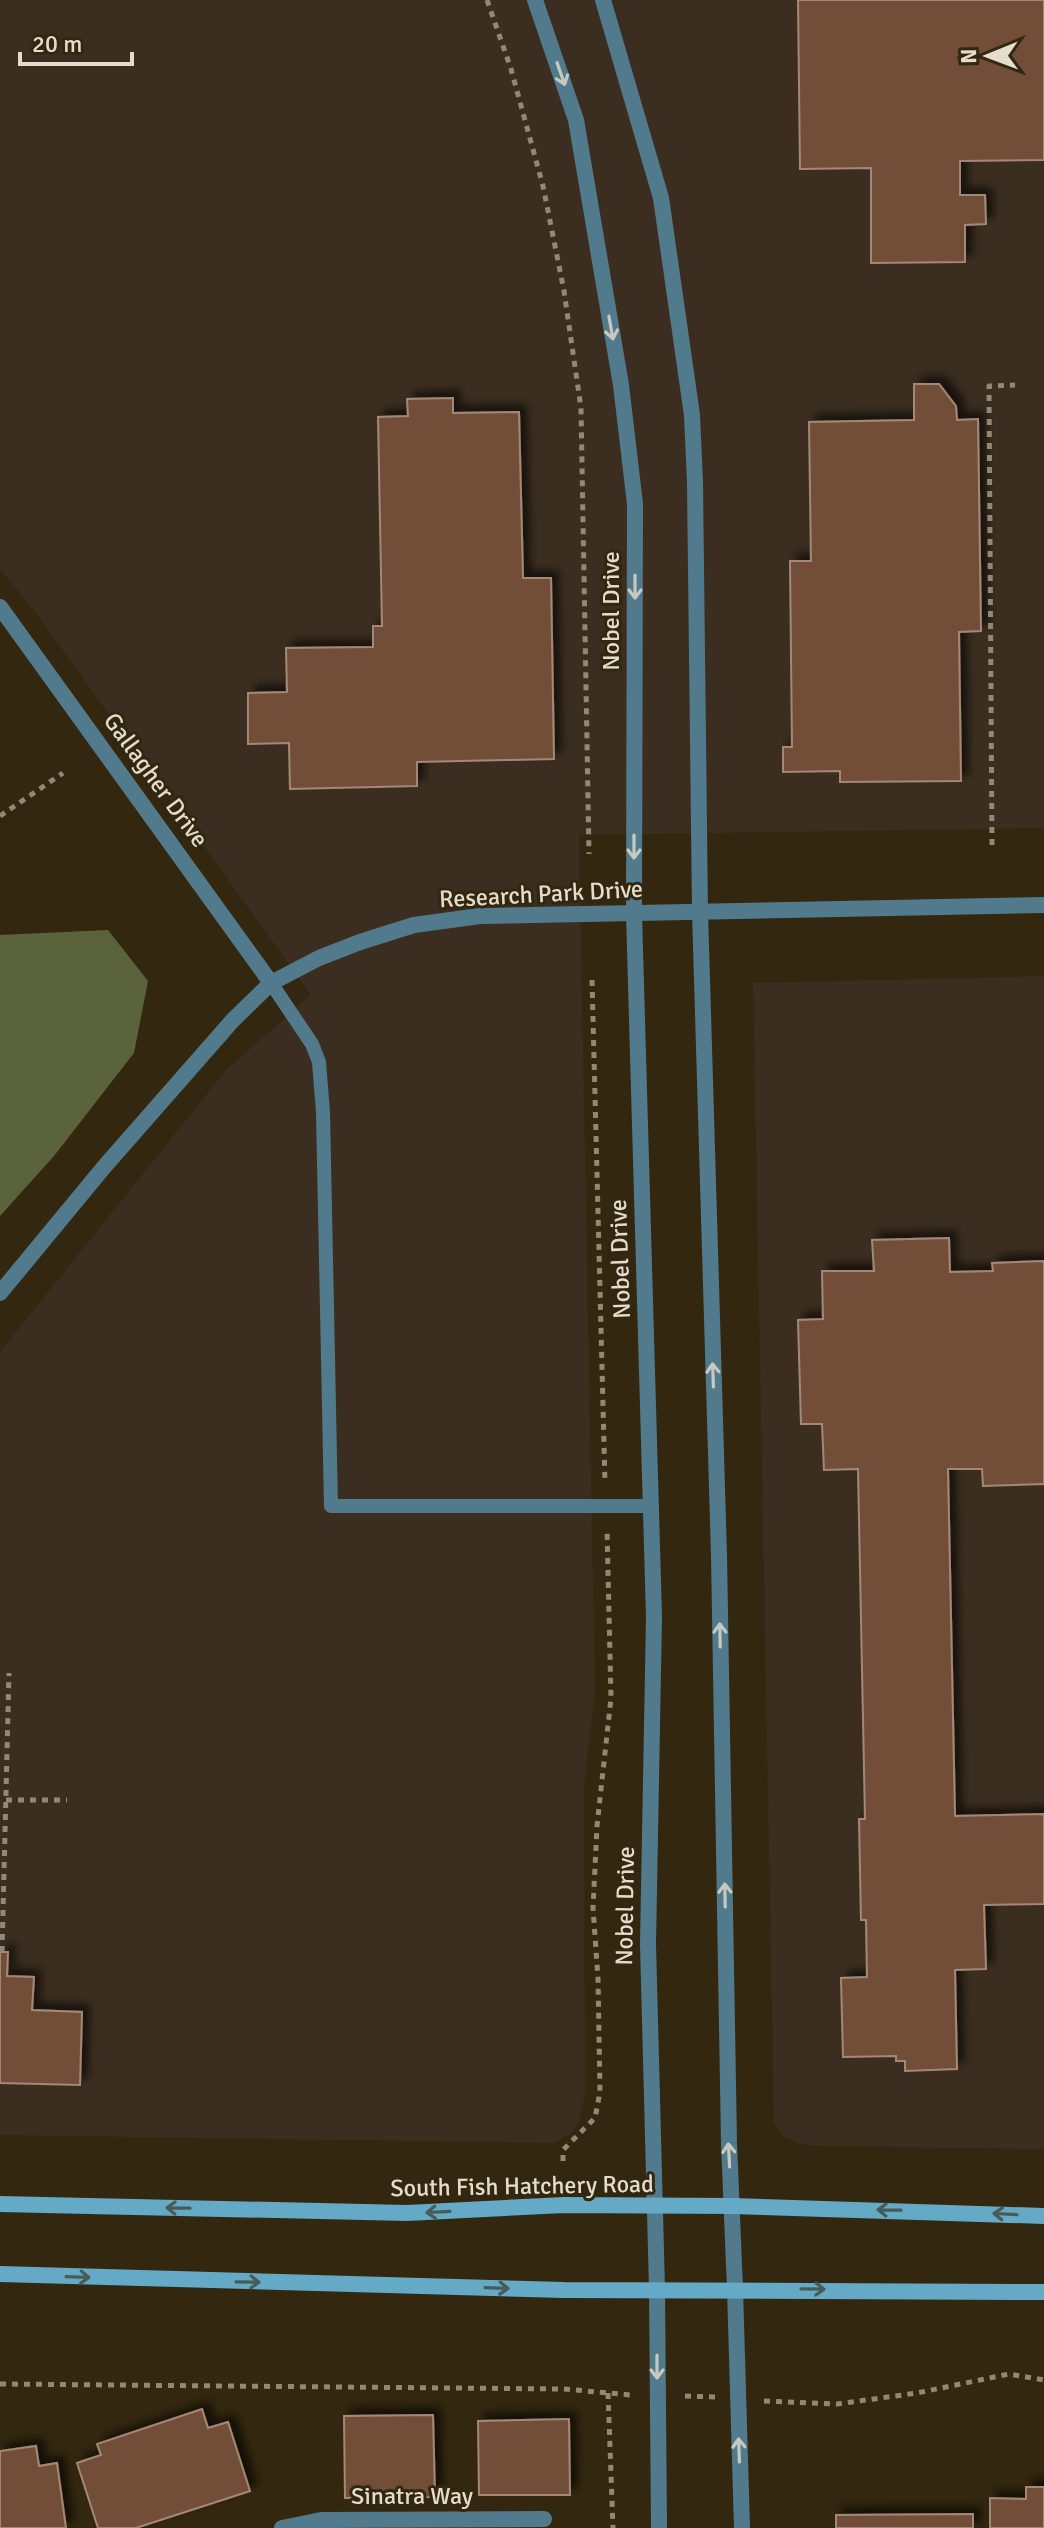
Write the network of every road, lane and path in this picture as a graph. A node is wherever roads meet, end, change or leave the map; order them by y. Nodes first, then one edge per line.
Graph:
1 (487, 0) edge
2 (535, 0) edge
3 (603, 0) edge
4 (1015, 385) dead end
5 (0, 607) edge
6 (63, 773) dead end
7 (0, 816) edge
8 (992, 845) dead end
9 (589, 854) dead end
10 (1044, 905) edge
11 (700, 912) junction
12 (634, 914) junction
13 (592, 980) dead end
14 (271, 983) junction
15 (0, 1293) edge
16 (606, 1504) junction
17 (651, 1506) junction
18 (9, 1673) dead end
19 (6, 1800) junction
20 (67, 1800) dead end
21 (2, 1952) edge
22 (563, 2161) dead end
23 (0, 2204) edge
24 (732, 2206) junction
25 (656, 2207) junction
26 (1044, 2216) edge
27 (0, 2274) edge
28 (657, 2289) junction
29 (735, 2289) junction
30 (1044, 2292) edge
31 (1044, 2380) edge
32 (0, 2384) edge
33 (608, 2393) junction
34 (637, 2396) dead end
35 (705, 2396) dead end
36 (681, 2397) dead end
37 (759, 2400) dead end
38 (544, 2519) dead end
39 (282, 2528) edge
40 (613, 2528) edge
41 (659, 2528) edge
42 (742, 2528) edge

1 - 9 path
2 -> 12 street, Nobel Drive
3 - 11 street
4 - 8 path
5 - 14 street, Gallagher Drive
6 - 7 path
10 - 11 street, Research Park Drive
11 - 12 street, Research Park Drive
24 -> 11 street
12 - 14 street, Research Park Drive
12 - 17 street, Nobel Drive
13 - 16 path
14 - 15 street, Research Park Drive
14 - 16 lane
16 - 17 lane
16 - 22 path
17 - 25 street, Nobel Drive
18 - 19 path
19 - 20 path
19 - 21 path
25 -> 23 main road, South Fish Hatchery Road
24 - 25 main road, South Fish Hatchery Road
26 -> 24 main road, South Fish Hatchery Road
24 - 29 street
25 - 28 street, Nobel Drive
27 -> 28 main road
28 - 29 main road
28 -> 41 street, Nobel Drive
29 -> 30 main road
42 -> 29 street
31 - 37 path
32 - 33 path
33 - 34 path
33 - 40 path
35 - 36 path
38 - 39 street, Sinatra Way

